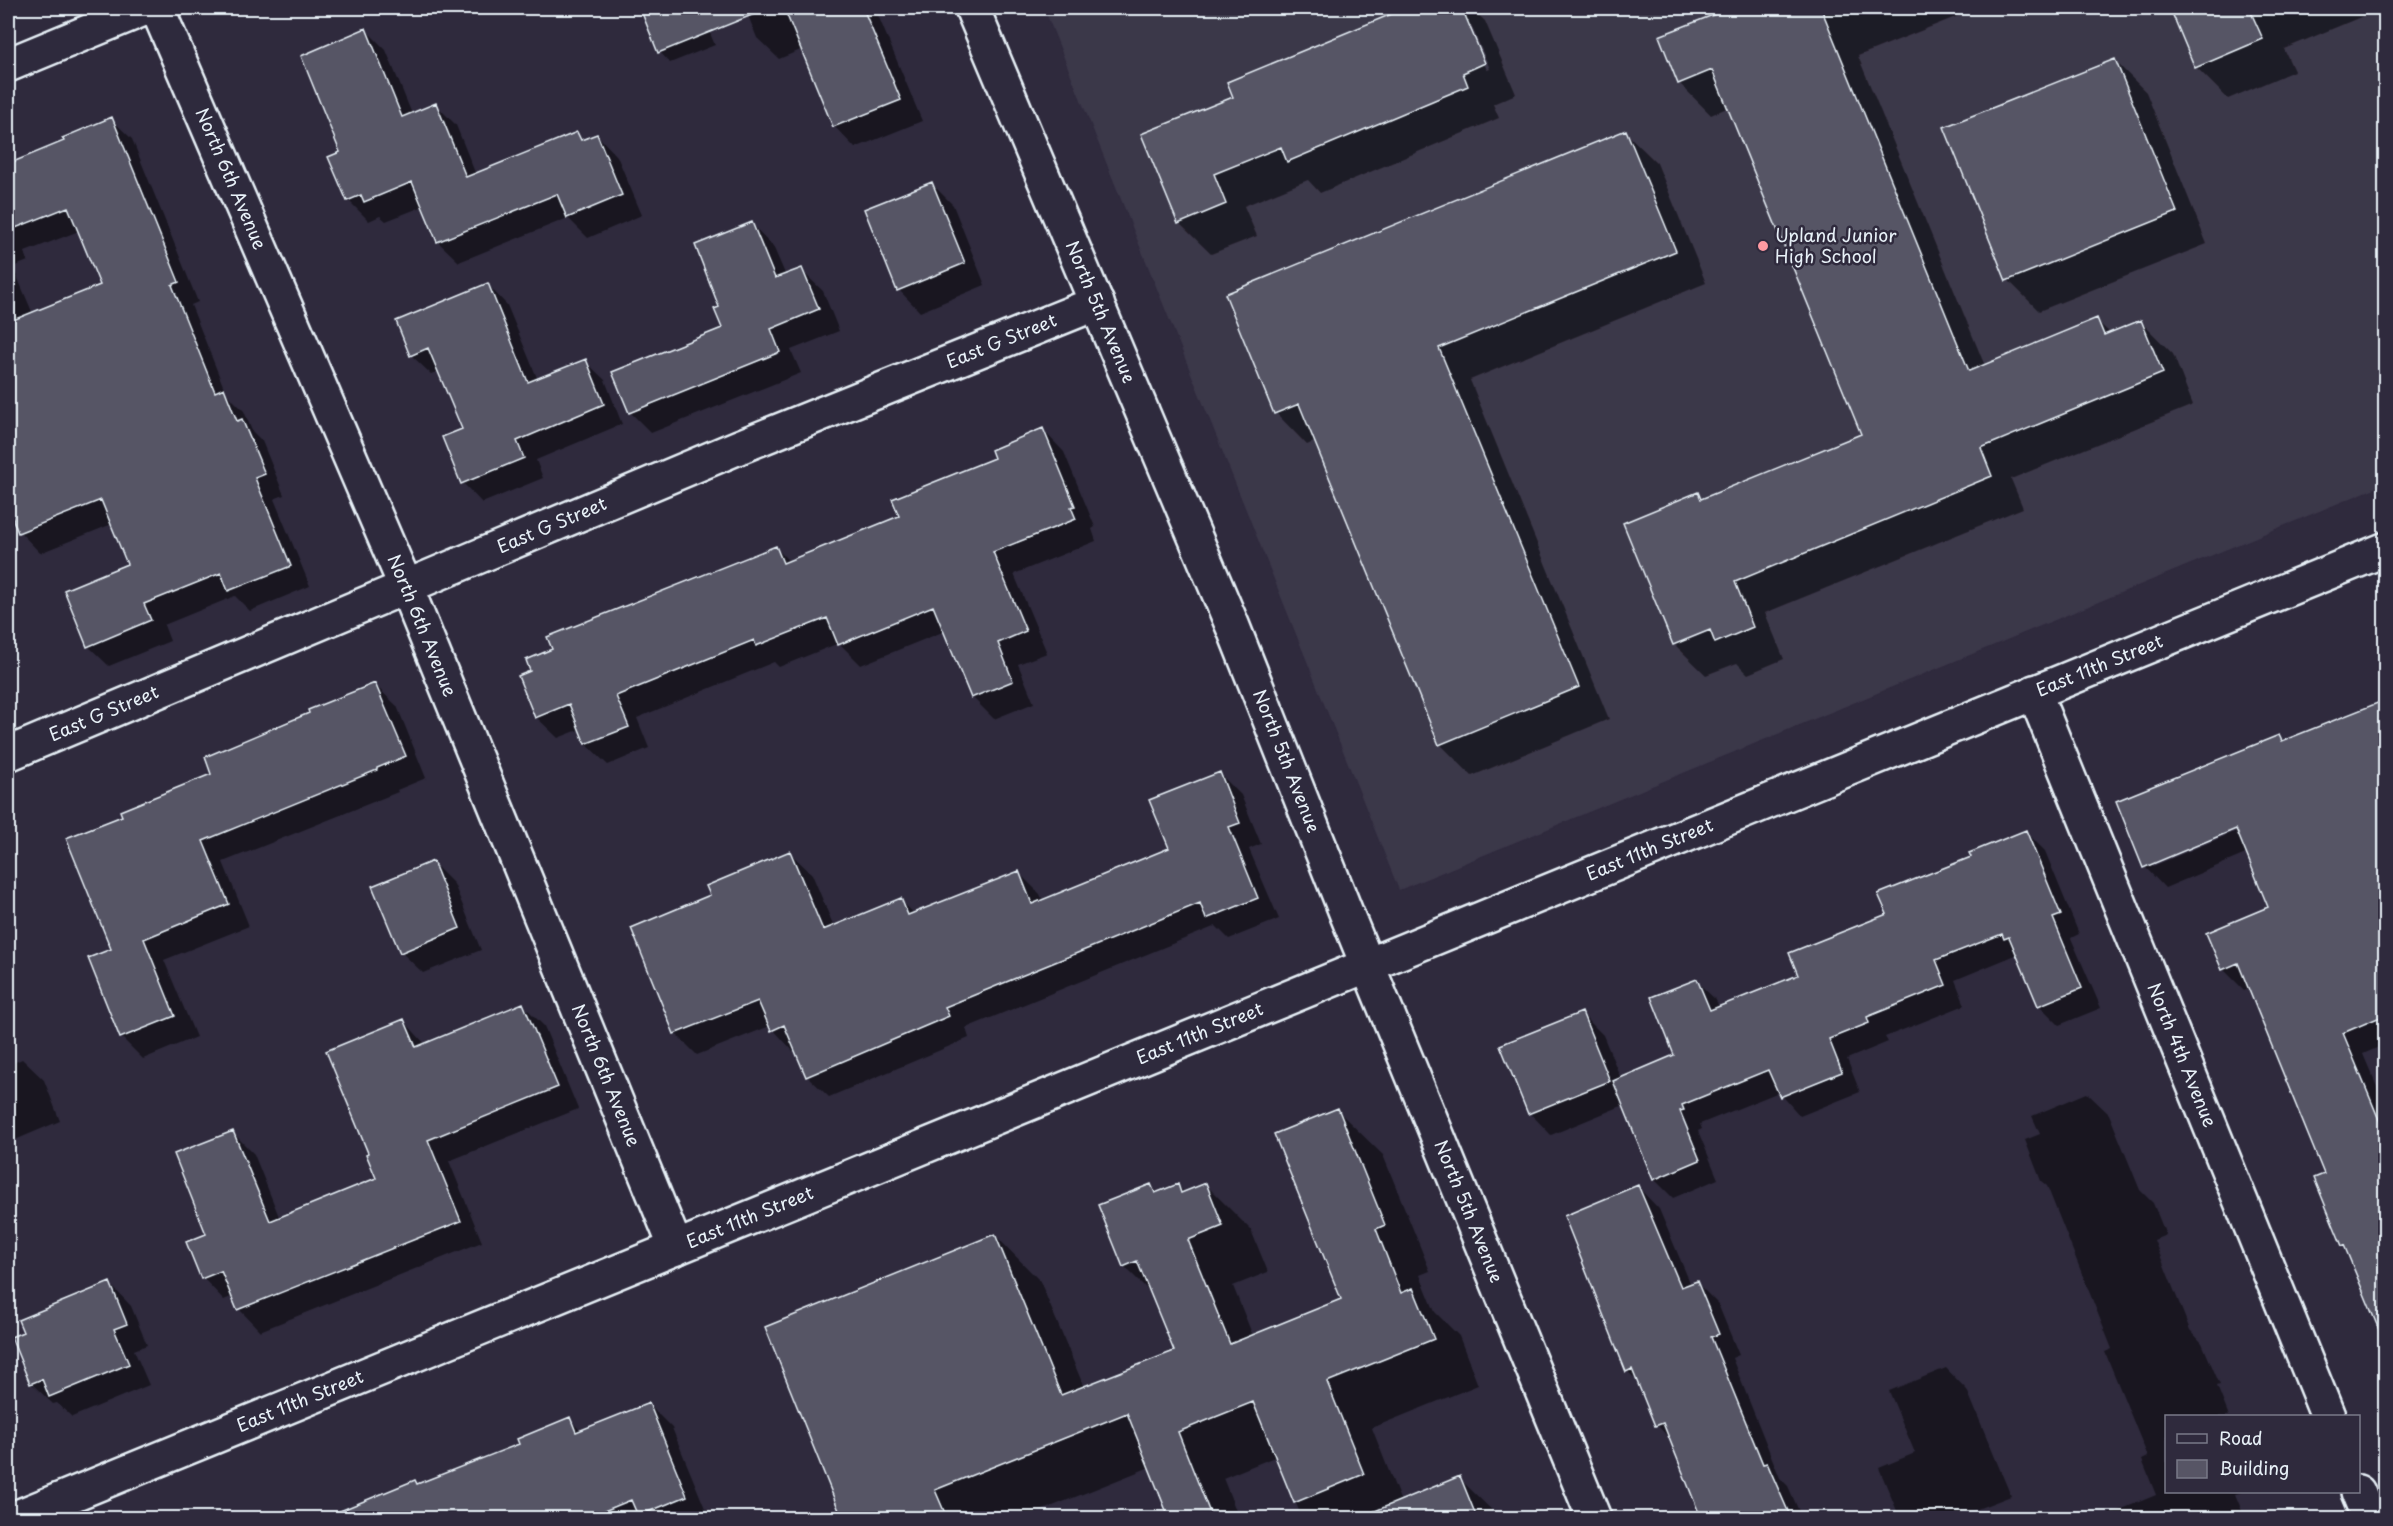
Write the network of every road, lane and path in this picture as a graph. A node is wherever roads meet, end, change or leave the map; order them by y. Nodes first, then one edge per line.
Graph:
1 (146, 8) edge
2 (157, 8) edge
3 (972, 8) edge
4 (8, 64) edge
5 (1097, 303) junction
6 (2385, 549) edge
7 (406, 587) junction
8 (2034, 692) junction
9 (8, 754) edge
10 (1368, 965) junction
11 (676, 1248) junction
12 (2328, 1415) edge
13 (2359, 1493) edge
14 (15, 1518) edge
15 (1594, 1518) edge
16 (2369, 1518) edge

1 - 4 street
2 - 7 street, North 6th Avenue
3 - 5 street, North 5th Avenue
5 - 7 street, East G Street
5 - 10 street, North 5th Avenue
6 - 8 street, East 11th Street
7 - 9 street, East G Street
7 - 11 street, North 6th Avenue
8 - 10 street, East 11th Street
8 - 12 street, North 4th Avenue
10 - 11 street, East 11th Street
10 - 15 street, North 5th Avenue
11 - 14 street, East 11th Street
13 - 16 street

